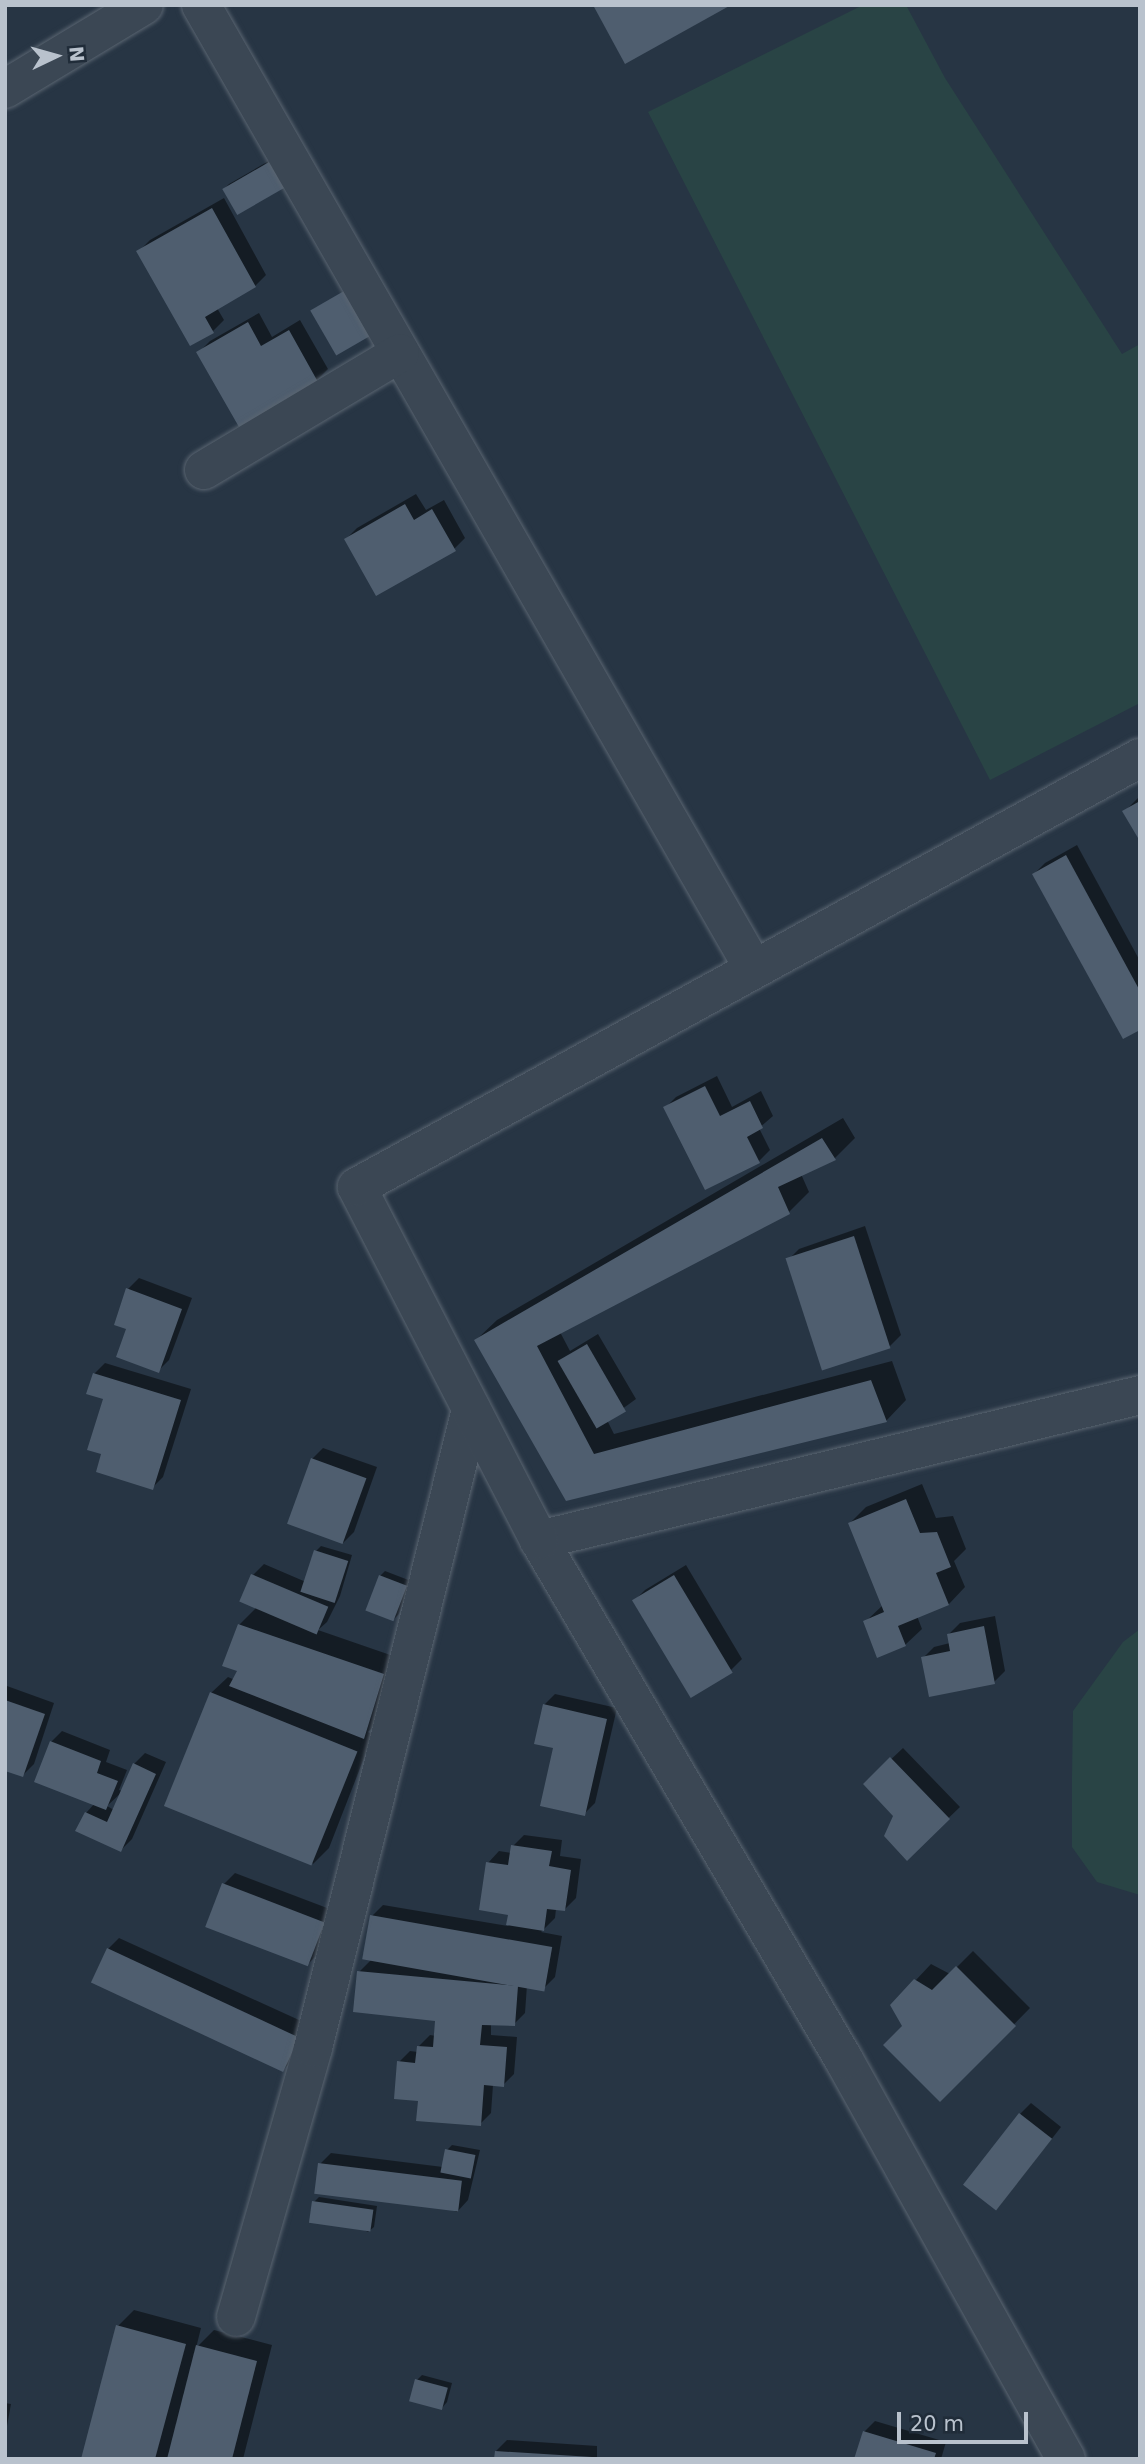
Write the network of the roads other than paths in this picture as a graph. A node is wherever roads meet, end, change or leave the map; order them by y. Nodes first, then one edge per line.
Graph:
1 (145, 5) edge
2 (201, 5) edge
3 (5, 89) edge
4 (400, 353) junction
5 (204, 470) dead end
6 (1140, 758) edge
7 (754, 969) junction
8 (1140, 1395) edge
9 (471, 1409) junction
10 (539, 1540) junction
11 (236, 2317) dead end
12 (1066, 2459) edge

1 - 3 street
2 - 4 street
4 - 5 street
4 - 7 street
6 - 7 street
7 - 9 street
8 - 10 street
9 - 10 street
9 - 11 street
10 - 12 street

